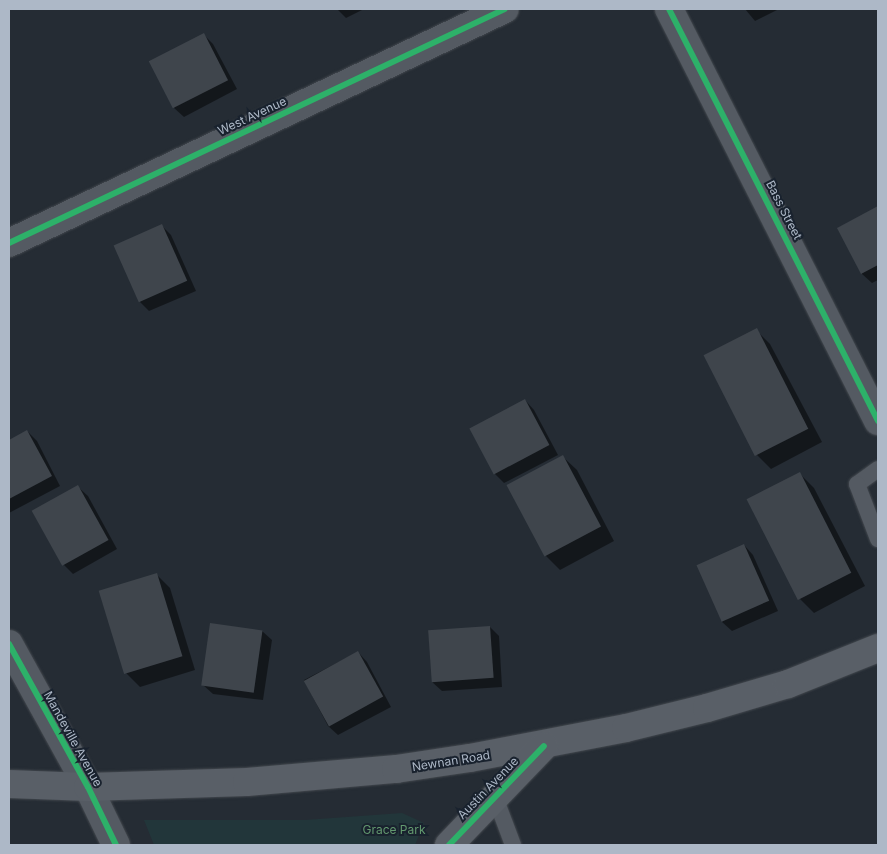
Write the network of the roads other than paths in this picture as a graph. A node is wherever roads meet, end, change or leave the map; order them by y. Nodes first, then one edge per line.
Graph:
1 (506, 9) edge
2 (669, 9) edge
3 (9, 243) edge
4 (878, 421) edge
5 (878, 469) edge
6 (878, 538) edge
7 (9, 644) edge
8 (878, 648) edge
9 (544, 746) junction
10 (9, 784) edge
11 (88, 787) junction
12 (495, 797) junction
13 (116, 845) edge
14 (449, 845) edge
15 (513, 845) edge

1 - 3 street, West Avenue
2 - 4 street, Bass Street
5 - 6 lane
7 - 11 street, Mandeville Avenue
8 - 9 main road, Newnan Road
9 - 11 main road, Newnan Road
9 - 12 main road, Austin Avenue
10 - 11 main road, Newnan Road
11 - 13 street, Mandeville Avenue
12 - 14 main road, Austin Avenue
12 - 15 lane

